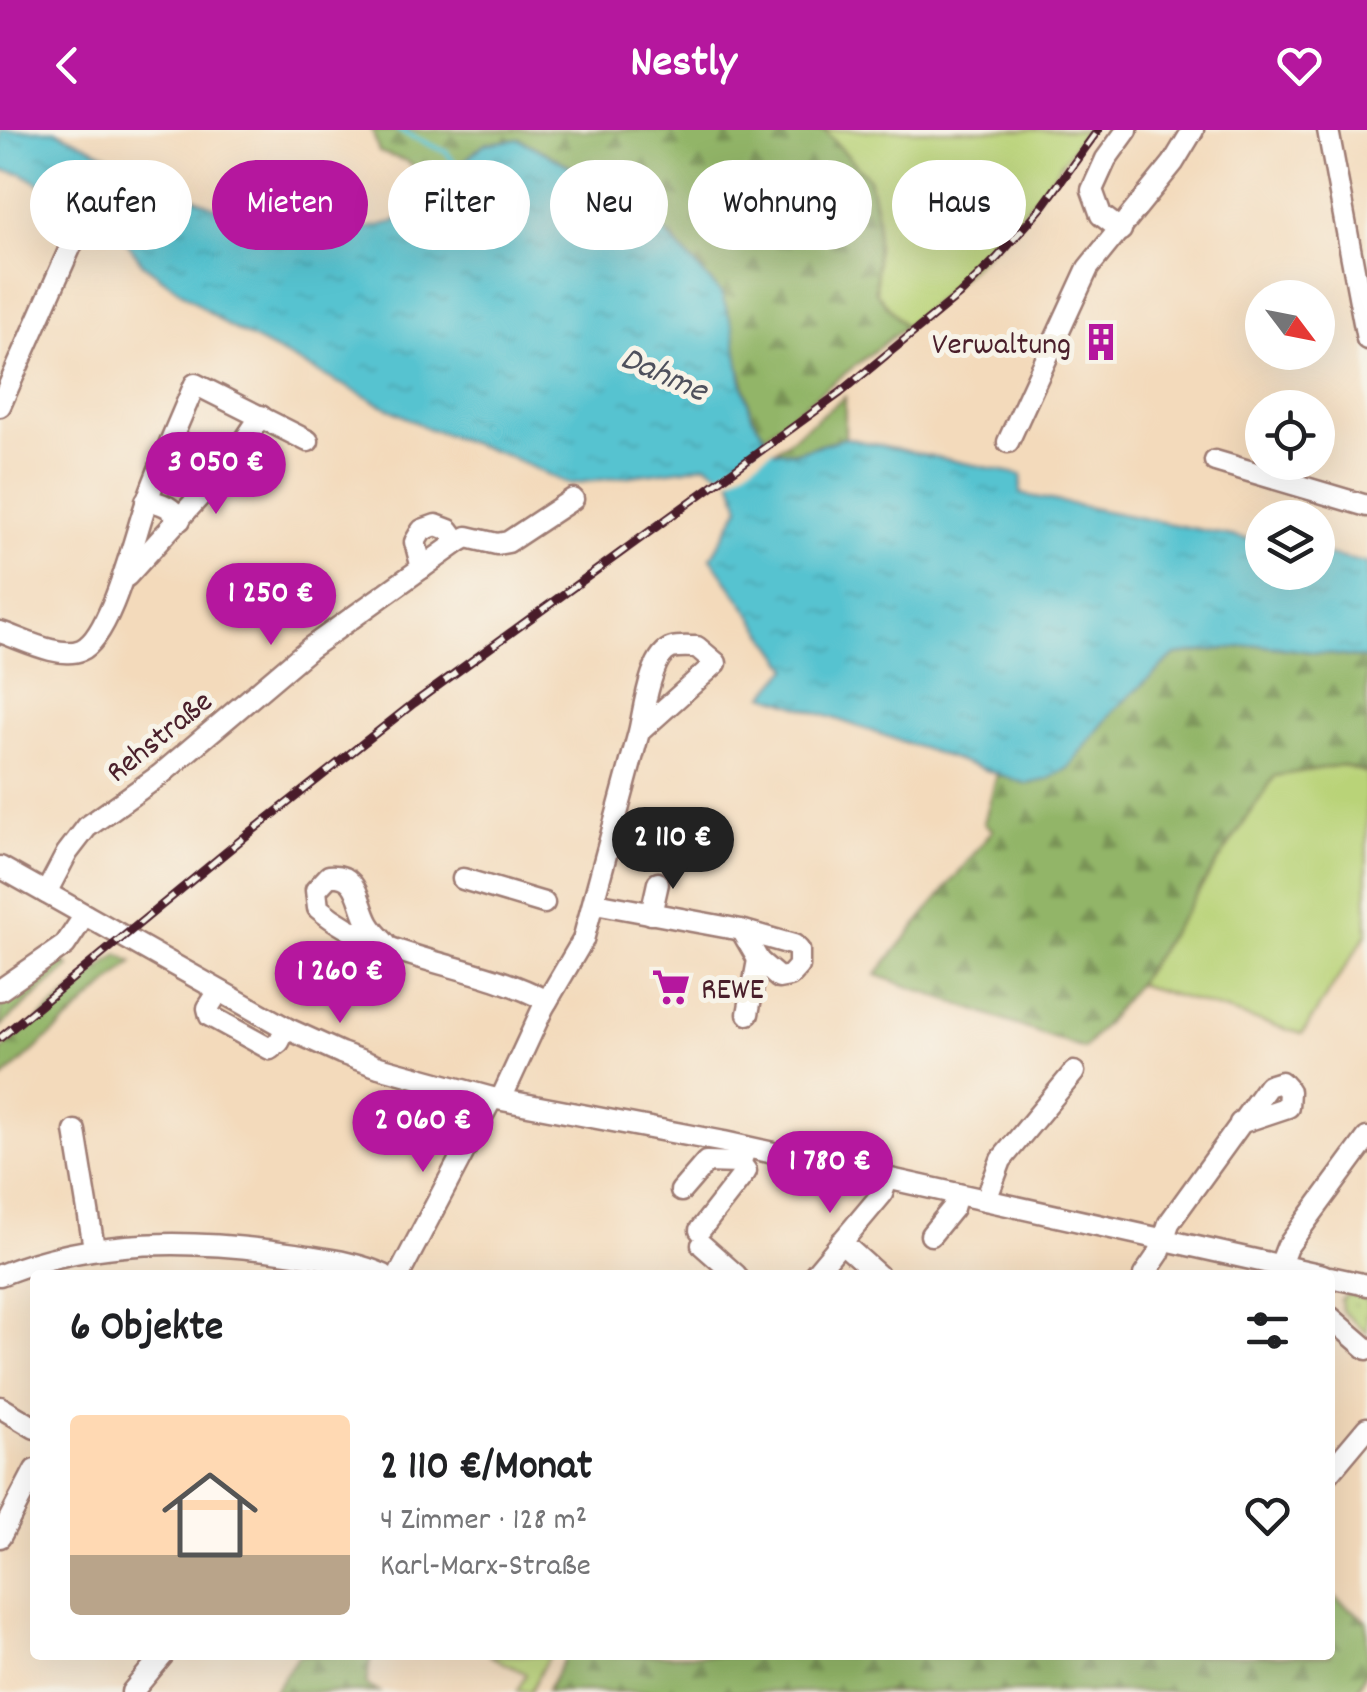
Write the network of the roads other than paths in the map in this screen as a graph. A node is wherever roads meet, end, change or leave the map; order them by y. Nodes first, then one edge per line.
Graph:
1 (1127, 130) edge
2 (1193, 130) edge
3 (1328, 130) edge
4 (1120, 230) junction
5 (69, 250) edge
6 (1367, 339) edge
7 (0, 406) edge
8 (261, 416) junction
9 (308, 441) dead end
10 (1008, 442) dead end
11 (1216, 460) dead end
12 (573, 499) dead end
13 (146, 501) junction
14 (1367, 506) edge
15 (180, 520) junction
16 (458, 542) junction
17 (422, 568) junction
18 (123, 581) junction
19 (0, 632) edge
20 (639, 732) junction
21 (0, 867) edge
22 (463, 879) dead end
23 (658, 883) dead end
24 (46, 892) junction
25 (544, 903) dead end
26 (596, 903) junction
27 (651, 914) junction
28 (85, 915) junction
29 (741, 930) junction
30 (386, 944) dead end
31 (758, 960) junction
32 (0, 990) edge
33 (547, 1001) junction
34 (748, 1014) dead end
35 (1074, 1072) dead end
36 (497, 1098) junction
37 (1240, 1123) dead end
38 (74, 1131) dead end
39 (1367, 1138) edge
40 (743, 1155) junction
41 (887, 1180) junction
42 (680, 1191) dead end
43 (957, 1194) junction
44 (986, 1200) junction
45 (931, 1235) dead end
46 (1162, 1240) junction
47 (841, 1242) junction
48 (94, 1248) junction
49 (368, 1270) edge
50 (402, 1270) edge
51 (731, 1270) edge
52 (818, 1270) edge
53 (872, 1270) edge
54 (1147, 1270) edge
55 (1281, 1270) edge
56 (0, 1274) edge
57 (1335, 1282) edge
58 (1367, 1285) edge
59 (1335, 1321) edge
60 (1367, 1348) edge
61 (0, 1406) edge
62 (30, 1425) edge
63 (1367, 1428) edge
64 (1335, 1466) edge
65 (30, 1480) edge
66 (0, 1537) edge
67 (159, 1660) edge
68 (132, 1692) edge

1 - 4 street
2 - 4 street
3 - 6 street
4 - 10 street
5 - 7 street
8 - 9 street
8 - 13 street
8 - 15 street
11 - 14 street
12 - 16 street
13 - 15 street
13 - 18 street
15 - 18 street
16 - 17 street, Rehstraße
16 - 17 street
17 - 24 street, Rehstraße
18 - 19 street
20 - 20 street
20 - 26 street
21 - 24 street
22 - 25 street
23 - 27 street
24 - 28 street
26 - 27 street
26 - 33 street
27 - 29 street
28 - 32 street
28 - 36 street
29 - 31 street
29 - 31 street
30 - 33 street
31 - 34 street
33 - 36 street
35 - 44 street
36 - 40 street
36 - 50 street
37 - 46 street
38 - 48 street
39 - 55 street
40 - 41 street
40 - 42 street
40 - 51 street
41 - 43 street
41 - 47 street
43 - 44 street
43 - 45 street
44 - 46 street
46 - 54 street
46 - 55 street
47 - 52 street
47 - 53 street
48 - 49 street
48 - 56 street
57 - 58 street
59 - 60 street
61 - 62 street
63 - 64 street
65 - 66 street
67 - 68 street

